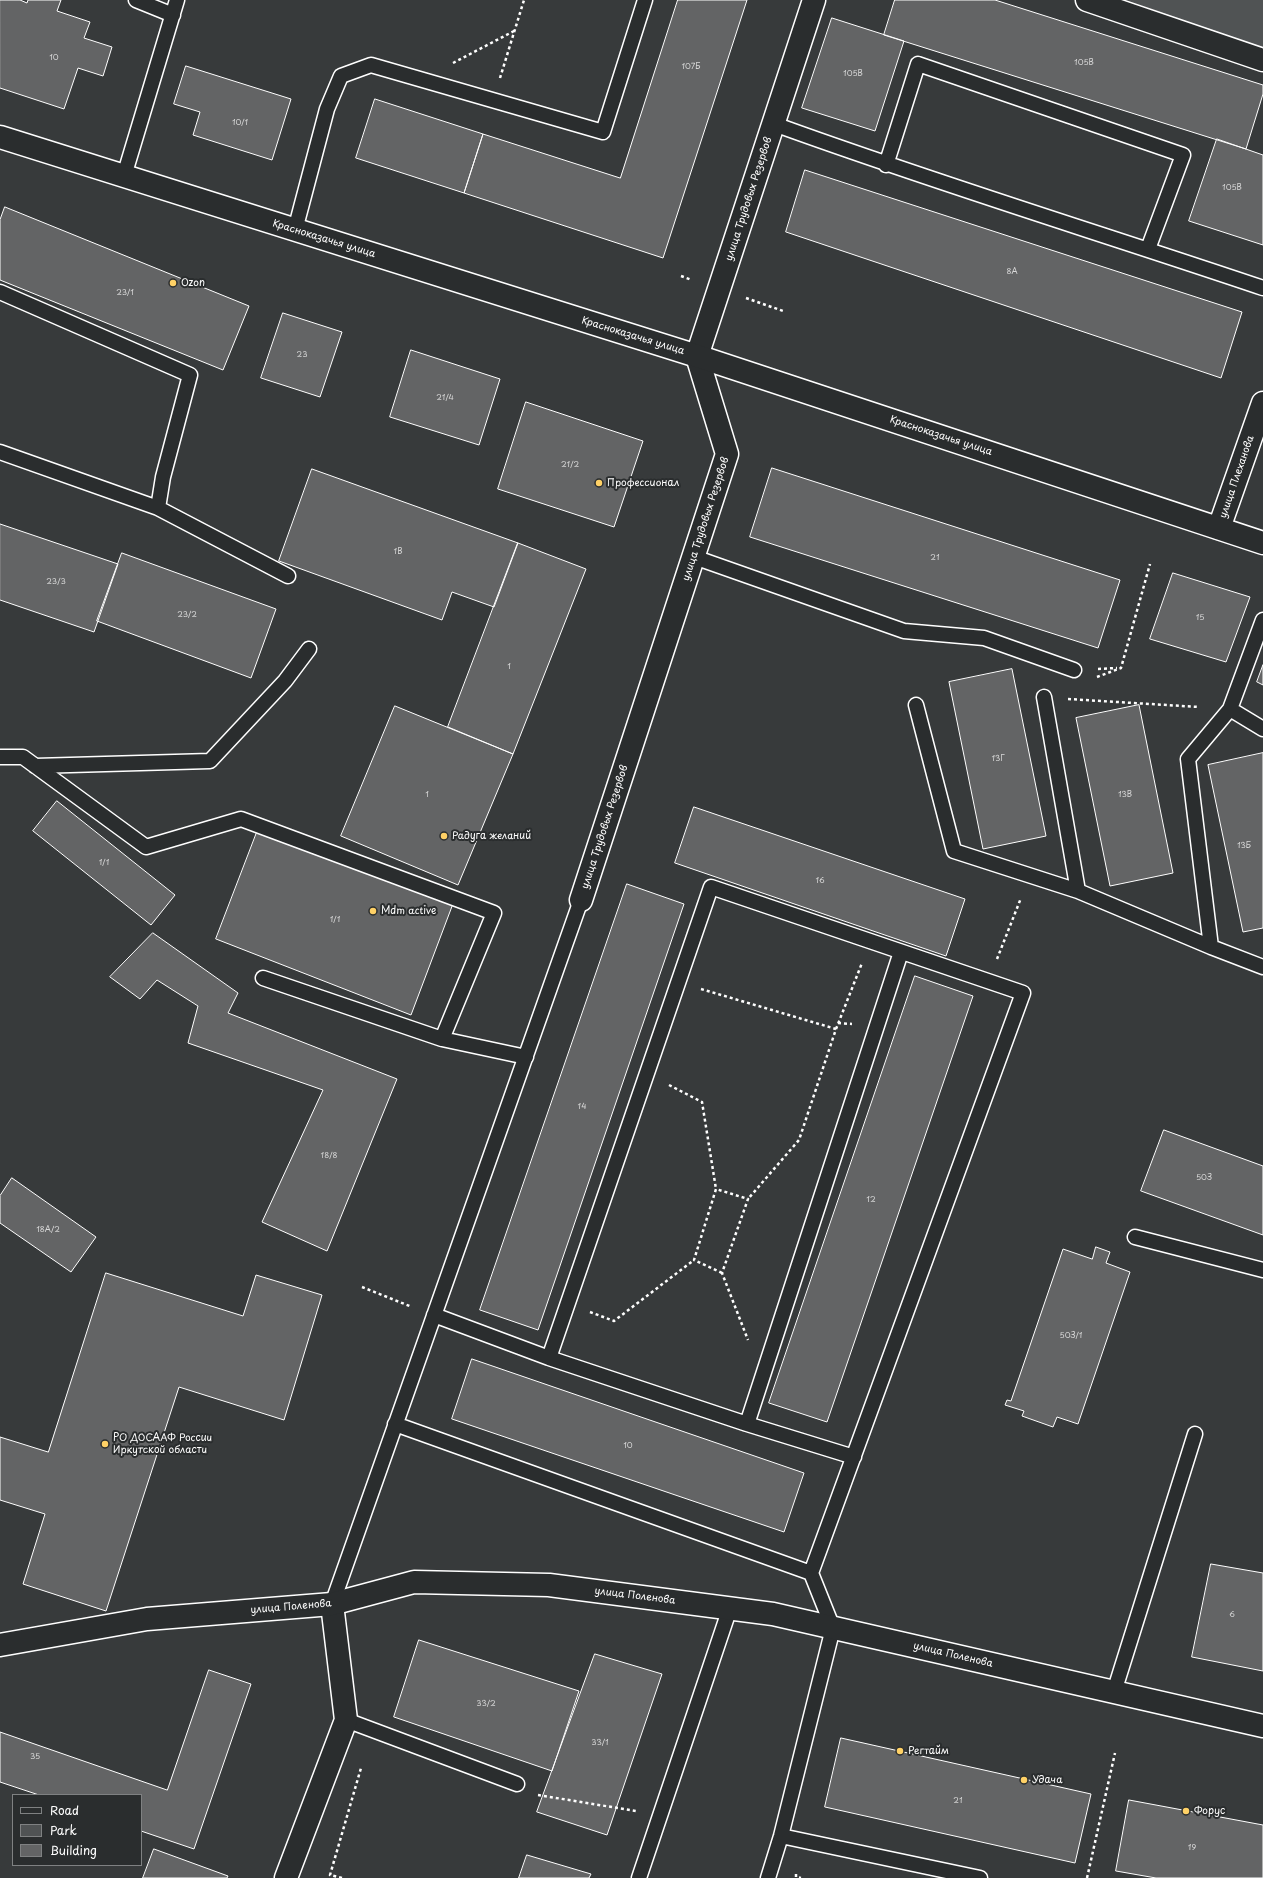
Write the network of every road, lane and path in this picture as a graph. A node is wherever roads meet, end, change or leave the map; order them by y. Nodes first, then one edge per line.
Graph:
1 (136, 0) edge
2 (177, 0) edge
3 (524, 0) edge
4 (645, 0) edge
5 (814, 0) edge
6 (1087, 0) edge
7 (173, 15) junction
8 (514, 30) junction
9 (1263, 60) edge
10 (421, 80) junction
11 (493, 100) junction
12 (774, 124) junction
13 (0, 137) edge
14 (886, 165) junction
15 (124, 176) junction
16 (295, 230) junction
17 (1148, 249) junction
18 (1263, 288) edge
19 (0, 292) edge
20 (697, 356) junction
21 (1263, 403) edge
22 (0, 452) edge
23 (158, 508) junction
24 (1219, 528) junction
25 (1263, 543) edge
26 (694, 557) junction
27 (1150, 564) dead end
28 (288, 576) dead end
29 (1263, 620) edge
30 (309, 649) dead end
31 (1074, 670) dead end
32 (1093, 678) dead end
33 (1044, 697) joint
34 (916, 705) dead end
35 (1230, 709) junction
36 (1263, 729) edge
37 (0, 757) edge
38 (35, 766) junction
39 (1030, 875) junction
40 (1078, 891) junction
41 (581, 900) joint
42 (870, 941) junction
43 (1211, 947) junction
44 (901, 952) junction
45 (1263, 967) edge
46 (263, 978) dead end
47 (988, 981) junction
48 (678, 982) junction
49 (836, 1029) junction
50 (442, 1039) junction
51 (526, 1057) junction
52 (647, 1074) junction
53 (716, 1189) junction
54 (748, 1199) junction
55 (1135, 1237) dead end
56 (694, 1260) junction
57 (1263, 1270) edge
58 (722, 1273) junction
59 (362, 1288) dead end
60 (568, 1303) junction
61 (434, 1315) junction
62 (549, 1358) junction
63 (762, 1376) junction
64 (395, 1424) junction
65 (747, 1424) junction
66 (1195, 1434) dead end
67 (854, 1457) junction
68 (811, 1573) junction
69 (332, 1604) junction
70 (730, 1608) junction
71 (833, 1628) junction
72 (0, 1645) edge
73 (1114, 1692) junction
74 (346, 1720) junction
75 (1263, 1726) edge
76 (371, 1730) junction
77 (1115, 1753) dead end
78 (517, 1784) dead end
79 (782, 1836) junction
80 (286, 1878) edge
81 (342, 1878) edge
82 (639, 1878) edge
83 (768, 1878) edge
84 (980, 1878) edge
85 (1087, 1878) edge

1 - 7 lane
2 - 7 lane
3 - 8 path
4 - 11 lane
5 - 12 street, улица Трудовых Резервов
6 - 9 street
7 - 15 lane
8 - 10 path
8 - 11 path
10 - 11 lane
10 - 16 lane
12 - 14 lane
12 - 20 street, улица Трудовых Резервов
13 - 15 street, Красноказачья улица
14 - 17 lane
14 - 17 lane
15 - 16 street, Красноказачья улица
16 - 20 street, Красноказачья улица
17 - 18 lane
19 - 23 lane
20 - 24 street, Красноказачья улица
20 - 26 street, улица Трудовых Резервов
21 - 24 street, улица Плеханова
22 - 23 lane
23 - 28 lane
24 - 25 street, Красноказачья улица
26 - 31 lane
26 - 41 street, улица Трудовых Резервов
27 - 32 path
29 - 35 lane
30 - 38 lane
33 - 35 path
33 - 40 lane
34 - 39 lane
35 - 36 lane
35 - 43 lane
37 - 38 lane
38 - 50 lane
39 - 40 lane
39 - 47 path
40 - 43 lane
41 - 51 lane
42 - 44 lane
42 - 48 lane
42 - 49 path
43 - 45 lane
44 - 47 lane
44 - 63 lane
46 - 50 lane
47 - 67 lane
48 - 49 path
48 - 52 lane
49 - 54 path
50 - 51 lane
51 - 61 lane
52 - 53 path
52 - 60 lane
53 - 54 path
53 - 56 path
54 - 58 path
55 - 57 lane
56 - 58 path
56 - 60 path
58 - 63 path
59 - 61 path
60 - 62 lane
61 - 62 lane
61 - 64 lane
62 - 65 lane
63 - 65 lane
64 - 68 lane
64 - 69 lane
65 - 67 lane
66 - 73 lane
67 - 68 lane
68 - 71 lane
69 - 70 street, улица Поленова
69 - 72 street, улица Поленова
69 - 74 street
70 - 71 street, улица Поленова
70 - 82 lane
71 - 73 street, улица Поленова
71 - 79 lane
73 - 75 street, улица Поленова
74 - 76 lane
74 - 80 street
76 - 78 lane
76 - 81 path
77 - 85 path
79 - 83 lane
79 - 84 lane

